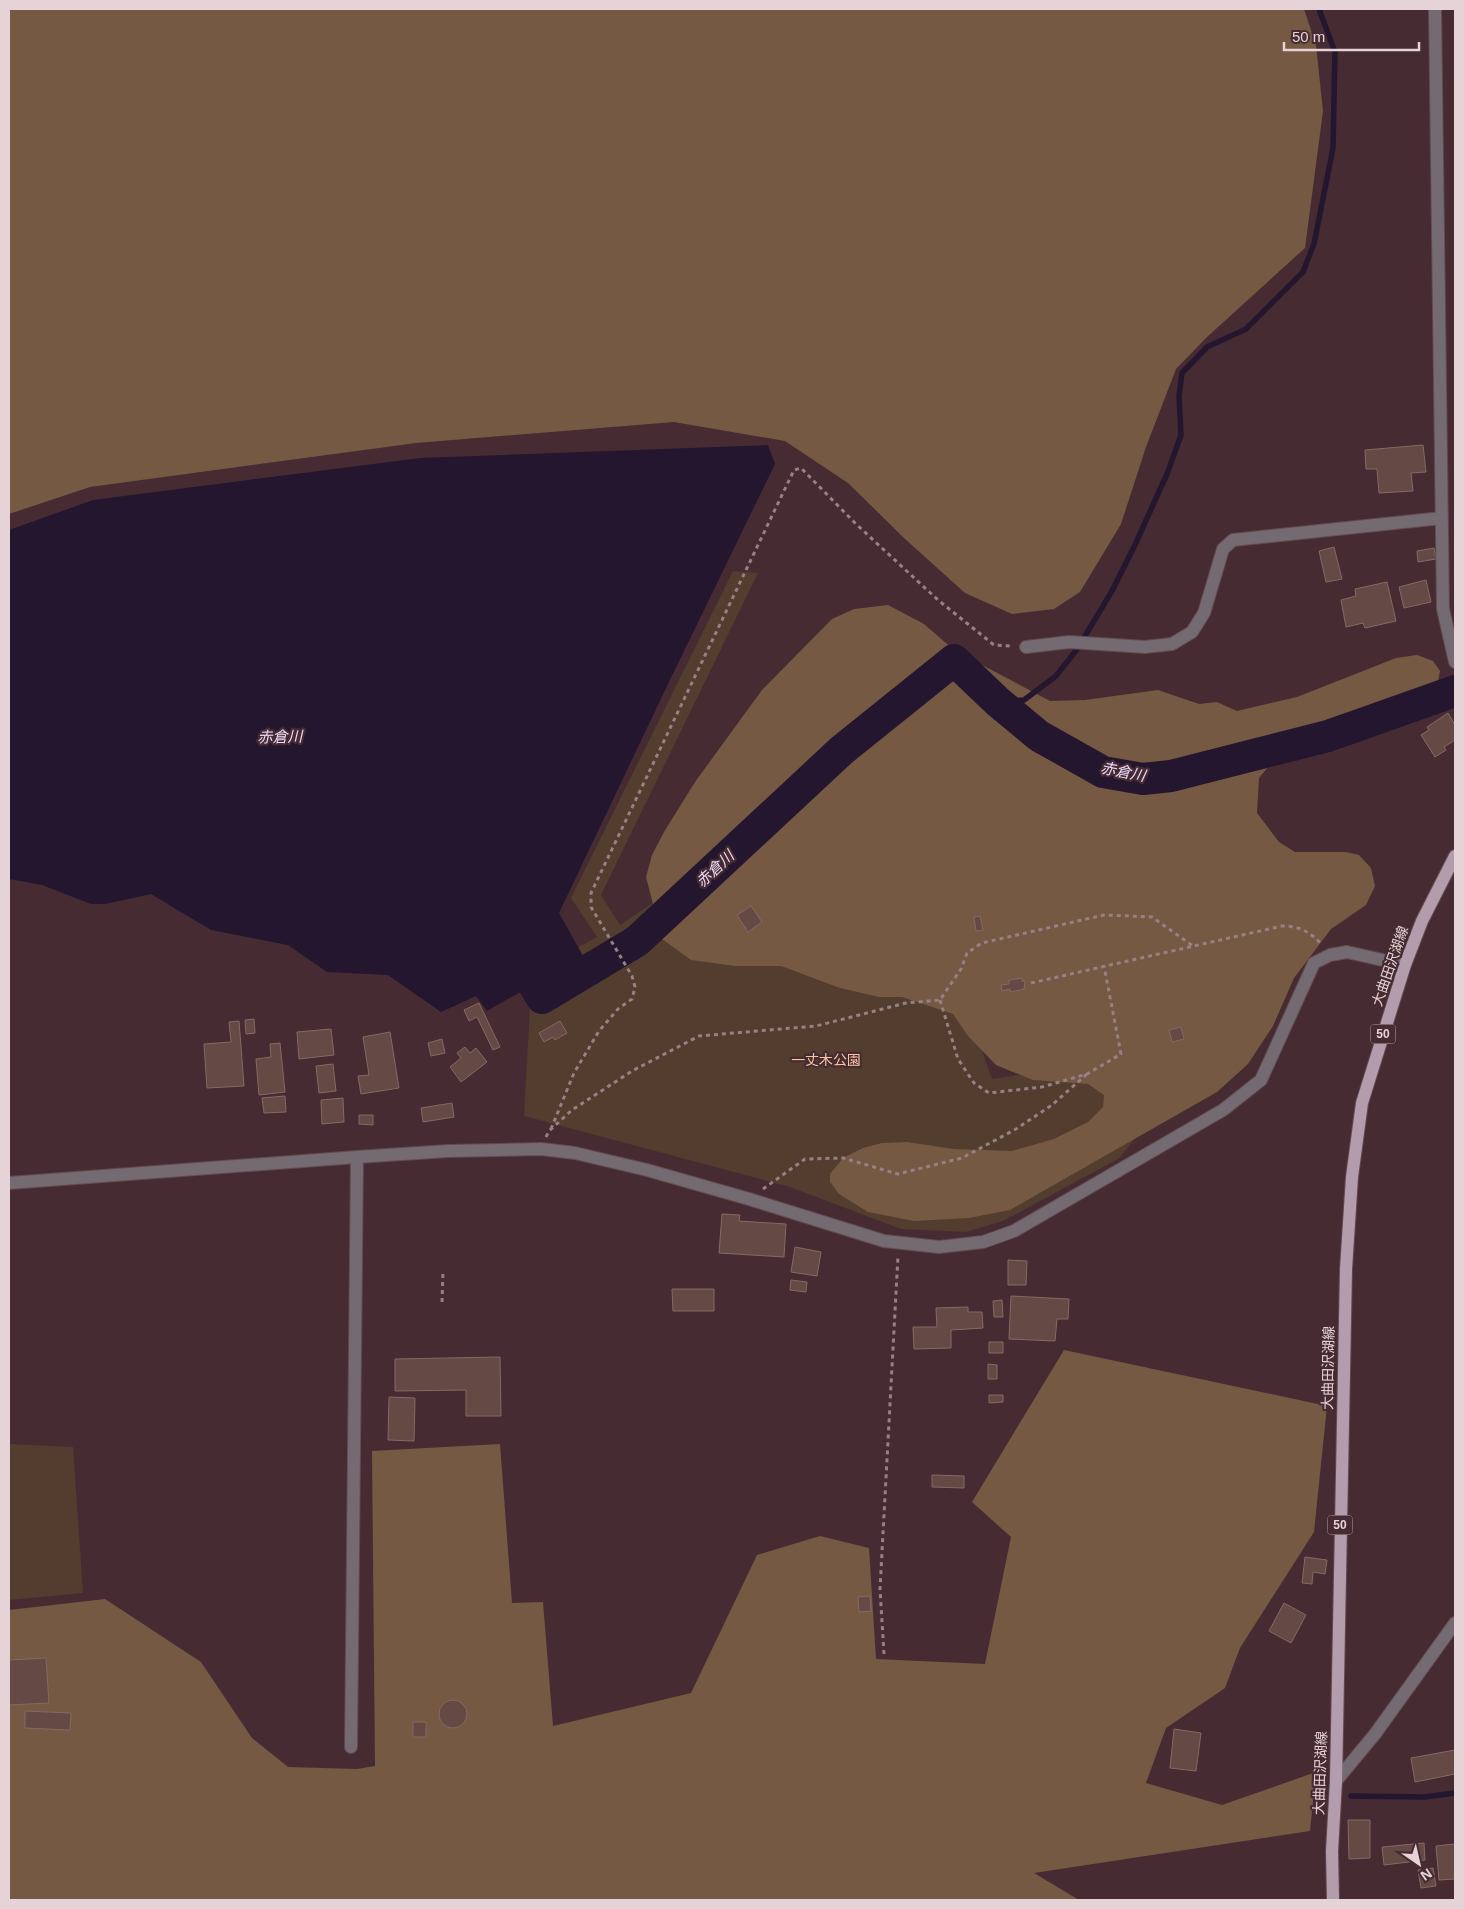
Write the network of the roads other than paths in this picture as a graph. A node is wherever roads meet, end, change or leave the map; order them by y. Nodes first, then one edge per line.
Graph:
1 (1435, 9) edge
2 (1442, 518) junction
3 (1026, 647) road end
4 (1455, 662) edge
5 (1455, 856) edge
6 (1405, 965) junction
7 (357, 1157) junction
8 (9, 1183) edge
9 (1455, 1623) edge
10 (351, 1747) dead end
11 (1336, 1781) junction
12 (1333, 1900) edge

1 - 2 street
2 - 3 street
2 - 4 street
5 - 6 main road, 大曲田沢湖線 / 50
6 - 7 street
6 - 11 main road, 大曲田沢湖線 / 50
7 - 8 street
7 - 10 street
9 - 11 street
11 - 12 main road, 大曲田沢湖線 / 50

